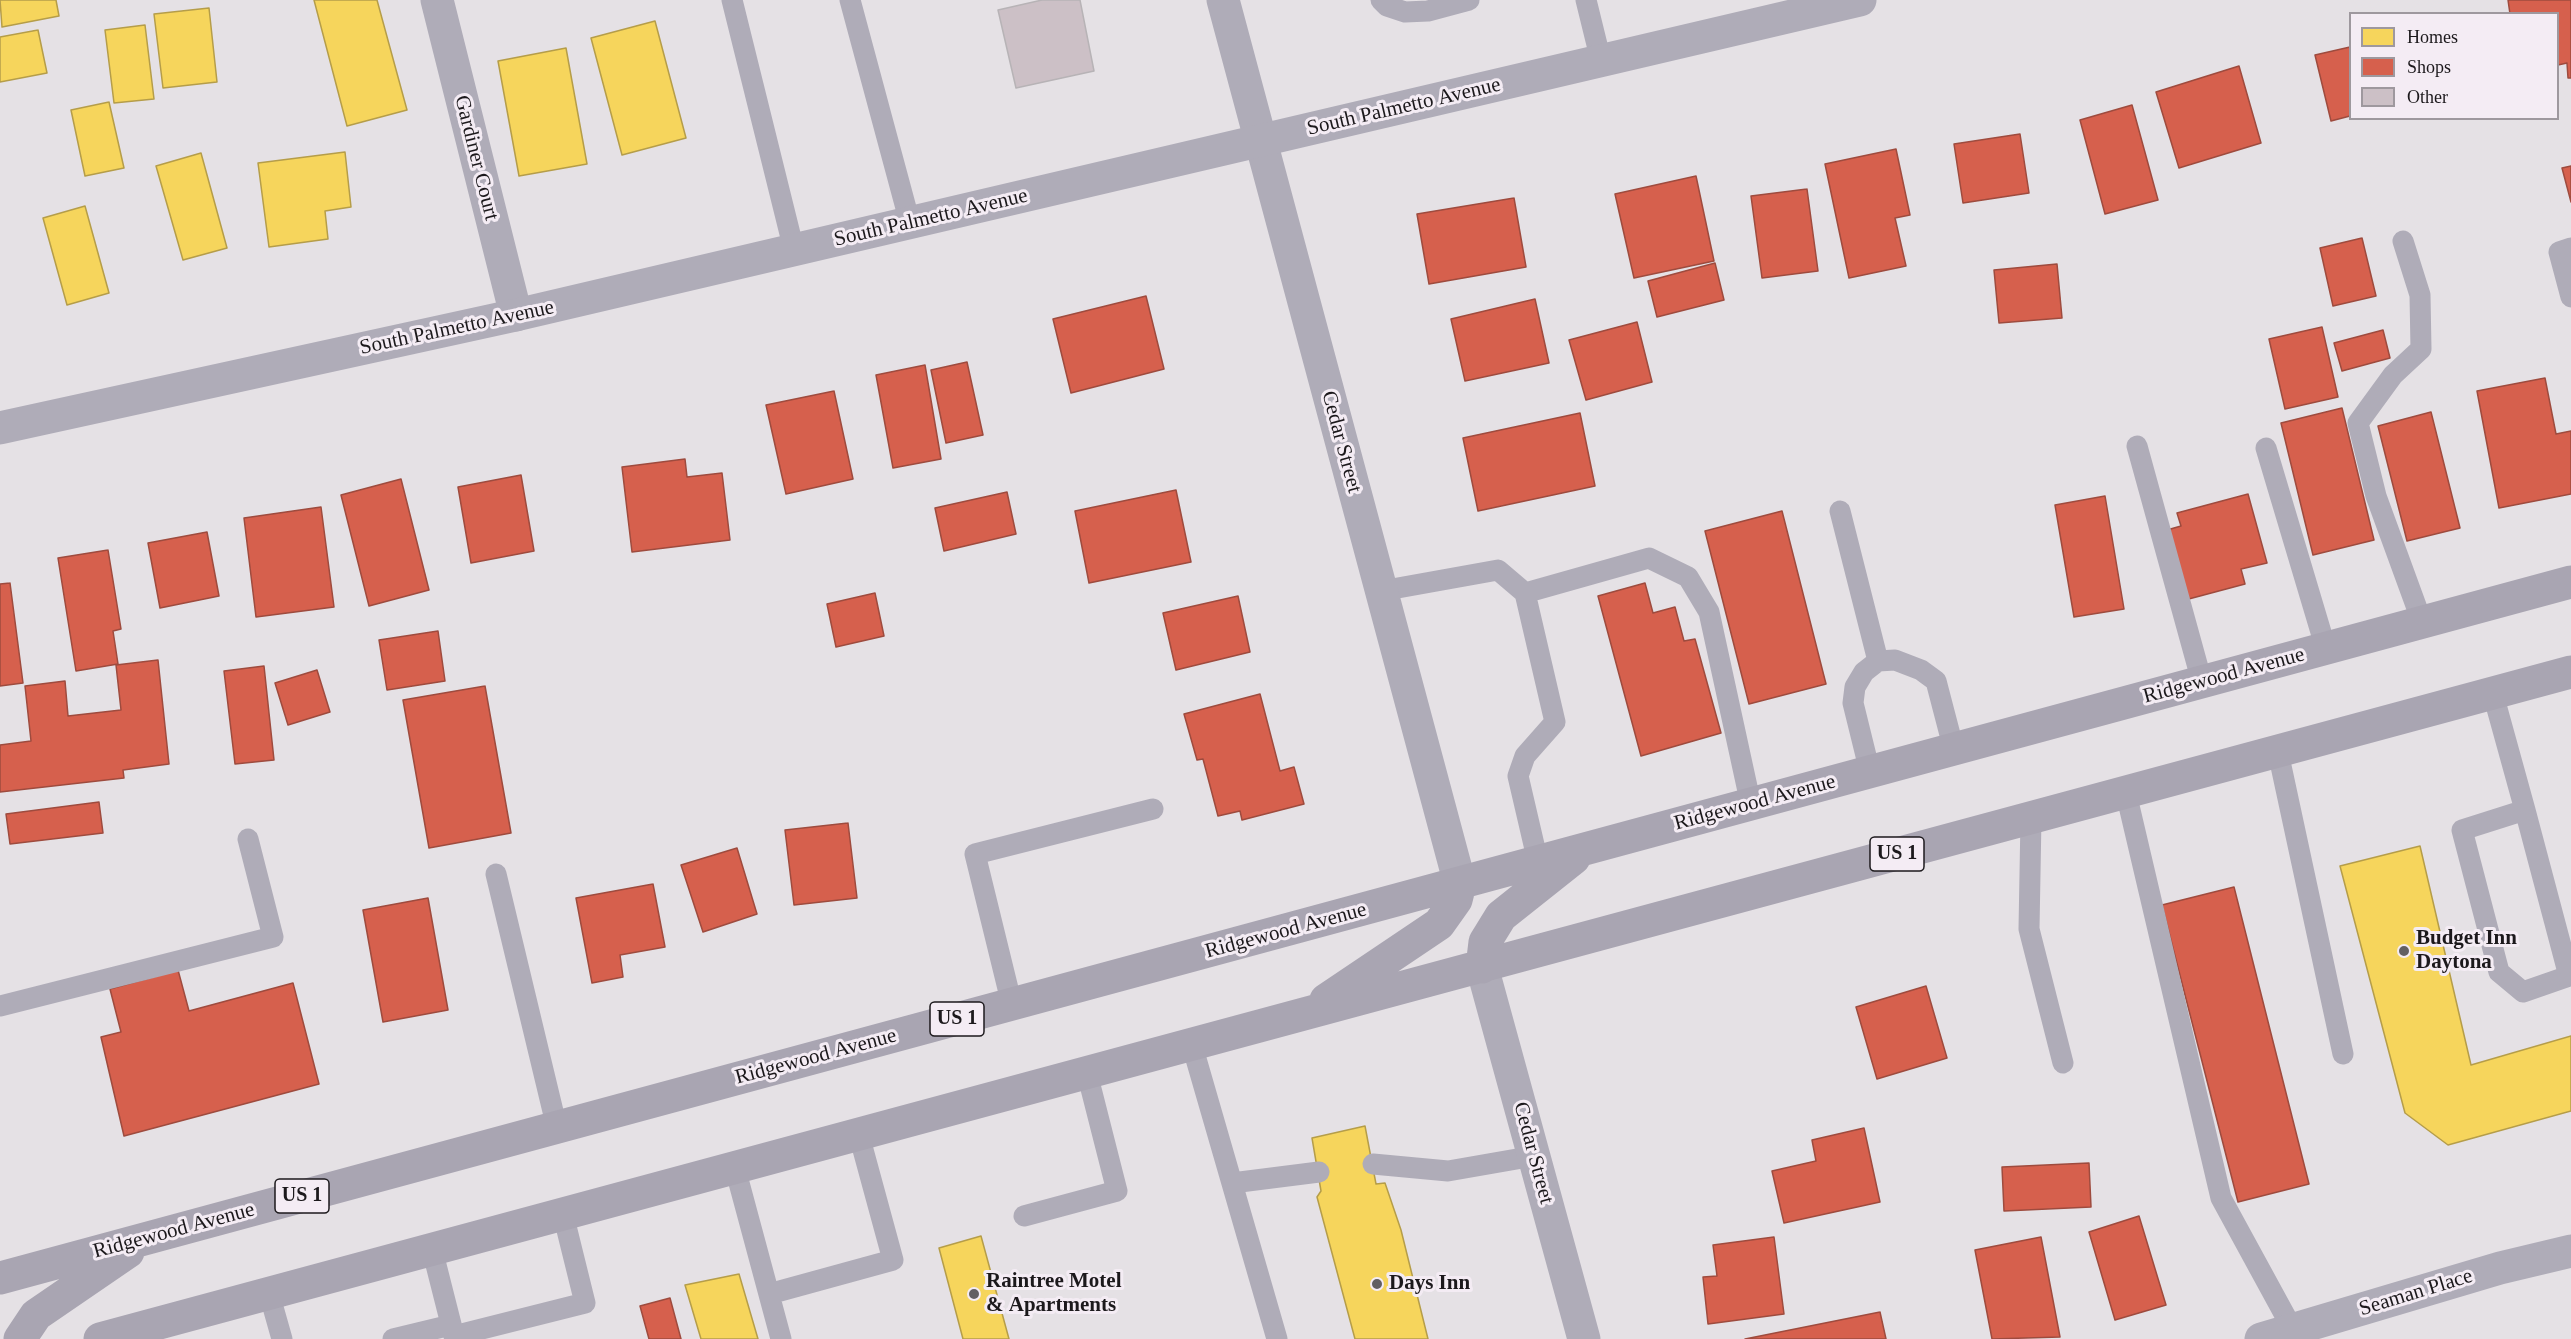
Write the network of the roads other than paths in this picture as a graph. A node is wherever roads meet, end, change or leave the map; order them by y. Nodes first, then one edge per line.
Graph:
1 (437, 0) edge
2 (732, 0) edge
3 (850, 0) edge
4 (1223, 0) edge
5 (1381, 0) edge
6 (1469, 0) edge
7 (1586, 0) edge
8 (1860, 0) edge
9 (1601, 61) junction
10 (1260, 141) junction
11 (910, 223) junction
12 (2403, 241) dead end
13 (2571, 249) edge
14 (794, 250) junction
15 (2571, 297) edge
16 (516, 315) junction
17 (0, 428) edge
18 (2137, 446) dead end
19 (2266, 448) dead end
20 (1840, 511) dead end
21 (2571, 582) edge
22 (1381, 591) junction
23 (1525, 592) junction
24 (2422, 622) junction
25 (2326, 649) junction
26 (1878, 661) junction
27 (2571, 672) edge
28 (2202, 682) junction
29 (2493, 694) junction
30 (1954, 750) junction
31 (2278, 752) junction
32 (1870, 772) junction
33 (2126, 793) junction
34 (1751, 805) junction
35 (1153, 809) dead end
36 (2524, 810) junction
37 (2031, 818) junction
38 (248, 840) dead end
39 (1585, 849) junction
40 (1538, 862) junction
41 (496, 874) dead end
42 (1460, 884) junction
43 (1482, 967) junction
44 (1012, 1005) junction
45 (0, 1006) edge
46 (1302, 1016) junction
47 (1192, 1045) junction
48 (2343, 1054) dead end
49 (2063, 1064) dead end
50 (1087, 1073) junction
51 (557, 1128) junction
52 (859, 1135) junction
53 (1534, 1156) junction
54 (1373, 1164) dead end
55 (735, 1168) junction
56 (1319, 1172) dead end
57 (1232, 1183) junction
58 (562, 1214) junction
59 (1024, 1216) dead end
60 (150, 1238) junction
61 (432, 1249) junction
62 (2571, 1251) edge
63 (0, 1278) edge
64 (269, 1293) junction
65 (769, 1294) junction
66 (451, 1325) junction
67 (2293, 1330) junction
68 (20, 1339) edge
69 (100, 1339) edge
70 (282, 1339) edge
71 (393, 1339) edge
72 (781, 1339) edge
73 (1277, 1339) edge
74 (1584, 1339) edge
75 (2261, 1339) edge

1 - 16 street, Gardiner Court
2 - 14 lane
3 - 11 lane
4 - 10 street, Cedar Street
5 - 6 lane
7 - 9 lane
8 - 9 street, South Palmetto Avenue
9 - 10 street, South Palmetto Avenue
10 - 11 street, South Palmetto Avenue
10 - 22 street, Cedar Street
11 - 14 street, South Palmetto Avenue
12 - 24 lane
13 - 15 lane
14 - 16 street, South Palmetto Avenue
16 - 17 street, South Palmetto Avenue
18 - 28 lane
19 - 25 lane
20 - 26 lane
21 - 24 main road, Ridgewood Avenue / US 1
22 - 23 lane
22 - 42 street, Cedar Street
23 - 34 lane
23 - 40 lane
24 - 25 main road, Ridgewood Avenue / US 1
25 - 28 main road, Ridgewood Avenue / US 1
26 - 30 lane
26 - 32 lane
27 - 29 main road, US 1
28 - 30 main road, Ridgewood Avenue / US 1
29 - 31 main road, US 1
29 - 36 lane
30 - 32 main road, Ridgewood Avenue / US 1
31 - 33 main road, US 1
31 - 48 lane
32 - 34 main road, Ridgewood Avenue / US 1
33 - 37 main road, US 1
33 - 67 lane
34 - 39 main road, Ridgewood Avenue / US 1
35 - 44 lane
36 - 36 lane
37 - 43 main road, US 1
37 - 49 lane
38 - 45 lane
39 - 40 main road, Ridgewood Avenue / US 1
39 - 43 main road
40 - 42 main road, Ridgewood Avenue / US 1
41 - 51 lane
42 - 44 main road, Ridgewood Avenue / US 1
42 - 46 main road
43 - 46 main road, US 1
43 - 53 street, Cedar Street
44 - 51 main road, Ridgewood Avenue / US 1
46 - 47 main road, US 1
47 - 50 main road, US 1
47 - 57 lane
50 - 52 main road, US 1
50 - 59 lane
51 - 60 main road, Ridgewood Avenue / US 1
52 - 55 main road, US 1
52 - 65 lane
53 - 54 lane
53 - 74 street, Cedar Street
55 - 58 main road, US 1
55 - 65 lane
56 - 57 lane
57 - 73 lane
58 - 61 main road, US 1
58 - 66 lane
60 - 63 main road, Ridgewood Avenue / US 1
60 - 68 main road
61 - 64 main road, US 1
61 - 66 lane
62 - 67 street, Seaman Place
64 - 69 main road, US 1
64 - 70 lane
65 - 72 lane
66 - 71 lane
67 - 75 street, Seaman Place

